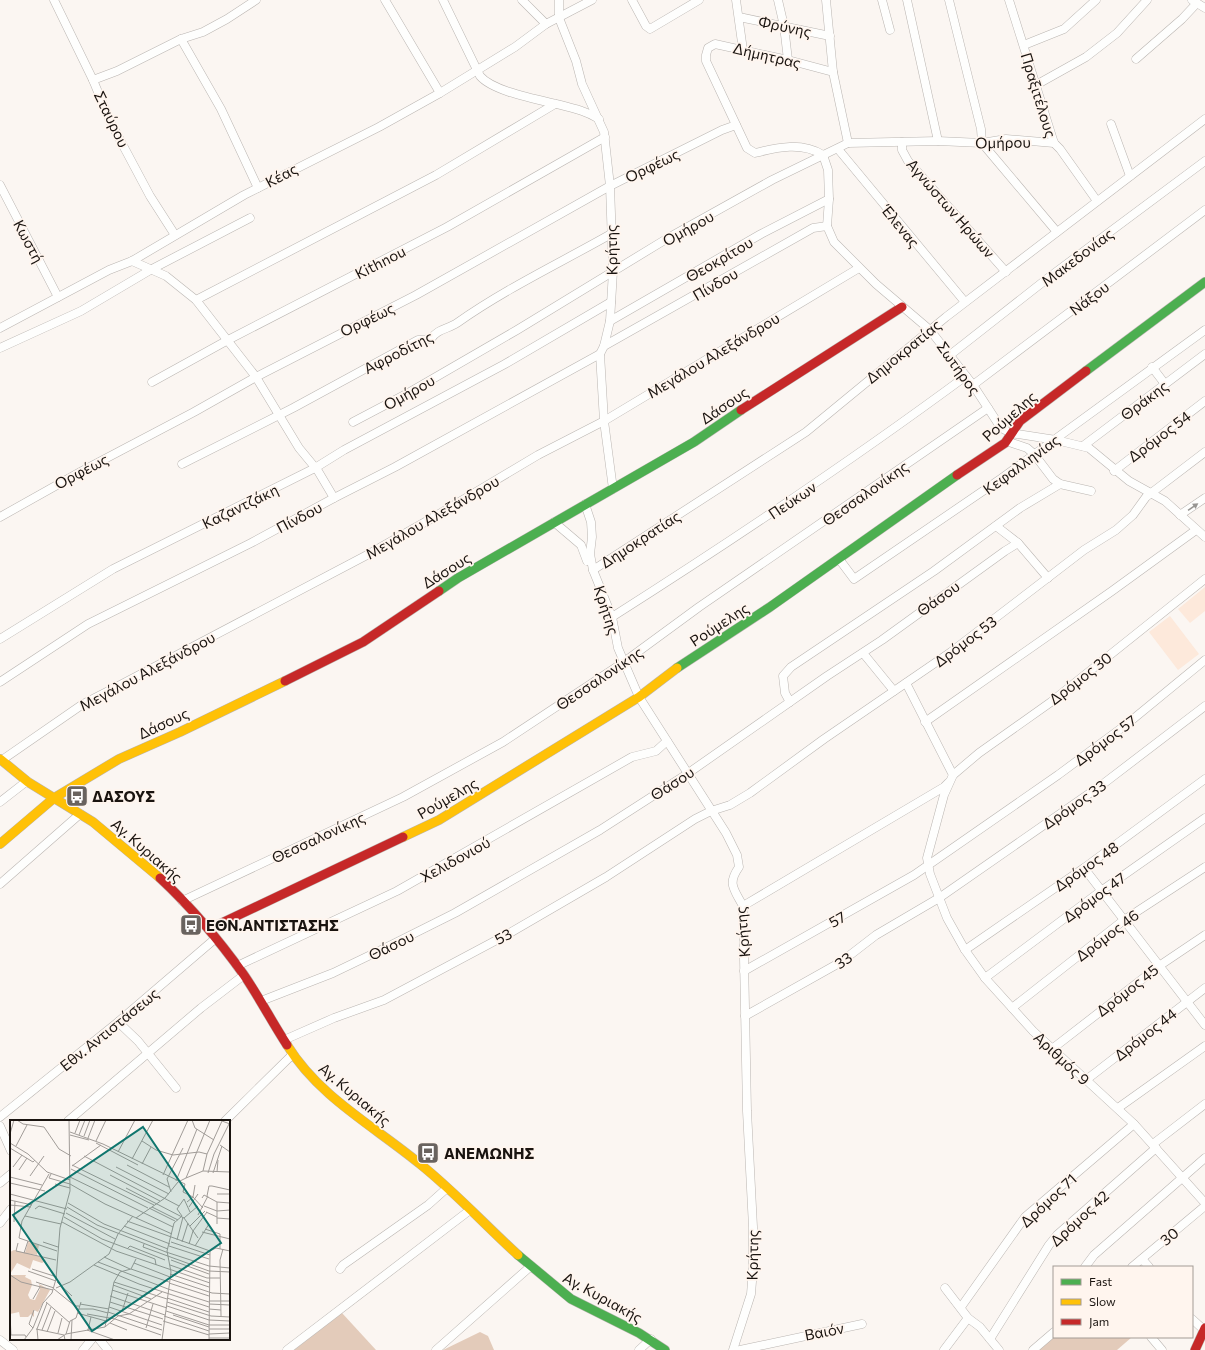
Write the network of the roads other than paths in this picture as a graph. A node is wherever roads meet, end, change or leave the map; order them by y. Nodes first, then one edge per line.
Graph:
1 (54, 0) edge
2 (256, 0) edge
3 (385, 0) edge
4 (442, 0) edge
5 (522, 0) edge
6 (559, 0) edge
7 (592, 0) edge
8 (632, 0) edge
9 (699, 0) edge
10 (736, 0) edge
11 (778, 0) edge
12 (826, 0) edge
13 (882, 0) edge
14 (907, 0) edge
15 (949, 0) edge
16 (1010, 0) edge
17 (1096, 0) edge
18 (1147, 0) edge
19 (1194, 1) edge
20 (1205, 8) edge
21 (739, 17) junction
22 (559, 18) junction
23 (546, 24) junction
24 (784, 26) junction
25 (890, 30) dead end
26 (830, 36) junction
27 (181, 39) junction
28 (1024, 45) junction
29 (742, 50) junction
30 (1136, 59) dead end
31 (788, 60) junction
32 (478, 69) junction
33 (833, 72) junction
34 (93, 80) junction
35 (1036, 85) junction
36 (440, 93) junction
37 (555, 104) junction
38 (599, 119) junction
39 (1205, 119) edge
40 (1111, 124) dead end
41 (736, 125) junction
42 (605, 137) junction
43 (938, 141) junction
44 (902, 142) junction
45 (848, 143) junction
46 (982, 143) junction
47 (1054, 143) junction
48 (838, 149) junction
49 (823, 155) junction
50 (1205, 161) edge
51 (1130, 176) junction
52 (0, 185) edge
53 (610, 186) junction
54 (258, 188) junction
55 (829, 199) junction
56 (1097, 201) junction
57 (1205, 210) edge
58 (250, 218) dead end
59 (827, 226) junction
60 (1056, 232) junction
61 (611, 234) junction
62 (175, 235) junction
63 (132, 261) junction
64 (152, 268) junction
65 (859, 268) junction
66 (612, 271) junction
67 (1006, 272) junction
68 (1205, 282) edge
69 (58, 297) junction
70 (196, 300) junction
71 (611, 302) junction
72 (965, 302) junction
73 (902, 307) junction
74 (610, 321) junction
75 (0, 328) edge
76 (930, 330) junction
77 (1205, 330) edge
78 (228, 340) junction
79 (0, 348) edge
80 (602, 350) junction
81 (1205, 354) edge
82 (950, 355) junction
83 (1152, 367) junction
84 (256, 376) junction
85 (966, 376) junction
86 (152, 382) dead end
87 (1165, 384) junction
88 (973, 385) junction
89 (1205, 401) edge
90 (988, 408) junction
91 (279, 415) junction
92 (604, 420) junction
93 (353, 422) dead end
94 (1009, 437) junction
95 (1056, 440) junction
96 (1083, 446) junction
97 (1205, 452) edge
98 (1034, 454) junction
99 (182, 464) dead end
100 (315, 468) junction
101 (1114, 471) junction
102 (1060, 484) junction
103 (613, 490) junction
104 (1091, 491) dead end
105 (1152, 493) junction
106 (334, 498) junction
107 (1205, 498) edge
108 (585, 504) junction
109 (1180, 515) junction
110 (0, 518) edge
111 (554, 522) junction
112 (996, 526) junction
113 (1196, 530) junction
114 (1205, 537) edge
115 (1018, 544) junction
116 (839, 558) junction
117 (593, 570) junction
118 (1048, 578) junction
119 (1205, 579) edge
120 (612, 617) junction
121 (0, 639) edge
122 (863, 653) junction
123 (1205, 660) edge
124 (624, 662) junction
125 (0, 682) edge
126 (906, 683) junction
127 (894, 691) junction
128 (639, 697) junction
129 (790, 702) junction
130 (1205, 706) edge
131 (925, 722) junction
132 (667, 741) junction
133 (1, 760) edge
134 (687, 774) junction
135 (952, 777) junction
136 (1205, 779) edge
137 (27, 781) junction
138 (54, 798) junction
139 (0, 802) edge
140 (711, 811) junction
141 (80, 814) junction
142 (1205, 818) edge
143 (0, 844) edge
144 (928, 865) junction
145 (1205, 867) edge
146 (1084, 868) junction
147 (0, 884) edge
148 (1101, 891) junction
149 (939, 898) junction
150 (182, 901) junction
151 (743, 906) junction
152 (1124, 920) junction
153 (209, 929) junction
154 (1205, 935) edge
155 (216, 938) junction
156 (965, 950) junction
157 (237, 966) junction
158 (1158, 966) junction
159 (744, 971) junction
160 (244, 975) junction
161 (985, 978) junction
162 (1205, 988) edge
163 (261, 1001) junction
164 (1186, 1001) junction
165 (1012, 1008) junction
166 (745, 1016) junction
167 (118, 1022) junction
168 (1205, 1026) edge
169 (284, 1040) junction
170 (1205, 1046) edge
171 (1052, 1049) junction
172 (148, 1054) junction
173 (292, 1054) junction
174 (1086, 1080) junction
175 (176, 1088) dead end
176 (1205, 1104) edge
177 (1118, 1108) junction
178 (0, 1117) edge
179 (69, 1120) edge
180 (226, 1120) edge
181 (1134, 1124) junction
182 (0, 1126) edge
183 (1154, 1146) junction
184 (10, 1148) edge
185 (1205, 1158) edge
186 (10, 1175) edge
187 (1182, 1177) junction
188 (0, 1183) edge
189 (448, 1188) junction
190 (1205, 1204) edge
191 (10, 1210) edge
192 (470, 1210) junction
193 (0, 1223) edge
194 (1142, 1259) junction
195 (531, 1266) junction
196 (1086, 1266) edge
197 (1133, 1266) edge
198 (1148, 1266) edge
199 (340, 1269) dead end
200 (945, 1288) dead end
201 (961, 1307) junction
202 (968, 1318) junction
203 (1193, 1320) edge
204 (862, 1324) dead end
205 (1204, 1329) edge
206 (1053, 1333) edge
207 (1152, 1338) edge
208 (651, 1339) junction
209 (990, 1339) junction
210 (0, 1340) edge
211 (91, 1340) edge
212 (99, 1340) edge
213 (13, 1350) edge
214 (83, 1350) edge
215 (108, 1350) edge
216 (287, 1350) edge
217 (436, 1350) edge
218 (639, 1350) edge
219 (665, 1350) edge
220 (734, 1350) edge
221 (740, 1350) edge
222 (944, 1350) edge
223 (999, 1350) edge
224 (1033, 1350) edge
225 (1162, 1350) edge
226 (1195, 1350) edge

1 - 34 street, Σταύρου
2 - 27 street
3 - 36 street
4 - 32 street
5 - 23 street
6 - 22 street
7 - 22 street, Κέας
8 - 9 street
10 - 21 street
11 - 24 street
12 - 26 street
13 - 25 street
14 - 43 street
15 - 46 street
16 - 28 street, Πραξιτέλους
17 - 28 street
18 - 35 street
19 - 20 street
19 - 30 street
21 - 24 street, Φρύνης
21 - 29 street
22 - 23 street, Κέας
22 - 38 street, Κρήτης
23 - 32 street, Κέας
24 - 26 street, Φρύνης
24 - 31 street
26 - 33 street
27 - 34 street
27 - 54 street
28 - 35 street, Πραξιτέλους
29 - 31 street, Δήμητρας
29 - 41 street, Δήμητρας
31 - 33 street, Δήμητρας
32 - 36 street, Κέας
32 - 37 street
33 - 45 street
34 - 62 street, Σταύρου
35 - 47 street, Πραξιτέλους
36 - 54 street, Κέας
37 - 38 street
37 - 70 street
38 - 42 street, Κρήτης
39 - 51 street, Δημοκρατίας
40 - 51 street
41 - 49 street
41 - 53 street, Ορφέως
42 - 53 street, Κρήτης
42 - 78 street, Κithnou
43 - 44 street, Ομήρου
43 - 46 street, Ομήρου
44 - 45 street, Ομήρου
44 - 67 street, Αγνώστων Ηρώων
45 - 48 street, Ομήρου
46 - 47 street, Ομήρου
46 - 60 street
47 - 56 street, Πραξιτέλους
48 - 49 street, Ομήρου
48 - 72 street, Έλενας
49 - 55 street
49 - 66 street, Ομήρου
50 - 82 street, Μακεδονίας
51 - 56 street, Δημοκρατίας
52 - 69 street, Κωστή
53 - 61 street, Κρήτης
53 - 84 street, Ορφέως
54 - 62 street, Κέας
55 - 59 street
55 - 74 street, Θεοκρίτου
56 - 60 street, Δημοκρατίας
57 - 88 street, Νάξου
58 - 64 street
59 - 65 street, Σωτήρος
59 - 80 street, Πίνδου
60 - 67 street, Δημοκρατίας
61 - 66 street, Κρήτης
61 - 91 street, Αφροδίτης
62 - 63 street, Κέας
63 - 64 street
63 - 69 street, Κέας
64 - 70 street
64 - 79 street
65 - 73 street, Σωτήρος
65 - 92 street, Μεγάλου Αλεξάνδρου
66 - 71 street, Κρήτης
66 - 93 street, Ομήρου
67 - 72 street, Δημοκρατίας
68 - 94 street, Ρούμελης
69 - 75 street, Κέας
70 - 78 street
71 - 74 street, Κρήτης
71 - 100 street, Καζαντζάκη
72 - 76 street, Δημοκρατίας
73 - 76 street, Σωτήρος
73 - 103 street, Δάσους
74 - 80 street, Κρήτης
76 - 82 street, Σωτήρος
76 - 117 street, Δημοκρατίας
77 - 83 street, Κεφαλληνίας
78 - 84 street
78 - 86 street, Κithnou
80 - 92 street, Κρήτης
80 - 106 street, Πίνδου
81 - 87 street, Θράκης
82 - 85 street, Σωτήρος
83 - 87 street
83 - 95 street, Κεφαλληνίας
84 - 91 street
84 - 110 street, Ορφέως
85 - 88 street, Σωτήρος
85 - 120 street, Πεύκων
87 - 96 street, Θράκης
88 - 90 street, Σωτήρος
89 - 101 street, Δρόμος 54
90 - 94 street, Σωτήρος
90 - 124 street, Θεσσαλονίκης
91 - 99 street, Αφροδίτης
91 - 100 street
92 - 103 street, Κρήτης
92 - 133 street, Μεγάλου Αλεξάνδρου
94 - 95 street
94 - 98 street
94 - 116 street, Ρούμελης
95 - 96 street
95 - 98 street, Κεφαλληνίας
96 - 101 street
97 - 105 street, Δρόμος 53
98 - 102 street
98 - 116 street, Κεφαλληνίας
100 - 106 street
100 - 121 street, Καζαντζάκη
101 - 105 street
102 - 104 street
102 - 112 street
103 - 108 street, Δάσους
105 - 109 street
105 - 118 street, Δρόμος 53
106 - 125 street, Πίνδου
109 -> 107 street
108 - 111 street, Δάσους
108 - 117 street, Κρήτης
109 - 113 street
111 - 117 street
111 - 138 street, Δάσους
112 - 115 street
112 - 129 street
113 - 114 street
113 - 131 street
115 - 118 street
115 - 122 street, Θάσου
116 - 128 street, Ρούμελης
117 - 120 street, Κρήτης
118 - 126 street, Δρόμος 53
119 - 135 street, Δρόμος 30
120 - 124 street, Κρήτης
122 - 127 street
122 - 129 street, Θάσου
123 - 144 street, Δρόμος 57
124 - 128 street, Κρήτης
124 - 150 street, Θεσσαλονίκης
126 - 127 street, Δρόμος 53
126 - 131 street
127 - 140 street, Δρόμος 53
128 - 132 street, Κρήτης
128 - 153 street, Ρούμελης
129 - 134 street, Θάσου
130 - 149 street, Δρόμος 33
131 - 135 street
132 - 134 street, Κρήτης
132 - 157 street, Χελιδονιού
133 - 137 street, Αγ. Κυριακής
134 - 140 street, Κρήτης
134 - 163 street, Θάσου
135 - 144 street
135 - 151 street, Δρόμος 30
136 - 146 street, Δρόμος 48
137 - 138 street, Αγ. Κυριακής
137 - 139 street
138 - 141 street, Αγ. Κυριακής
138 - 143 street, Δάσους
140 - 151 street, Κρήτης
140 - 169 street, 53
141 - 147 street
141 - 150 street, Αγ. Κυριακής
142 - 148 street, Δρόμος 47
144 - 149 street, Αριθμός 9
144 - 159 street, 57
145 - 152 street, Δρόμος 46
146 - 148 street
146 - 156 street, Δρόμος 48
148 - 152 street
148 - 161 street, Δρόμος 47
149 - 156 street, Αριθμός 9
149 - 166 street, 33
150 - 153 street, Αγ. Κυριακής
151 - 159 street, Κρήτης
152 - 158 street
152 - 165 street, Δρόμος 46
153 - 155 street, Αγ. Κυριακής
154 - 158 street, Δρόμος 45
155 - 157 street, Αγ. Κυριακής
155 - 167 street, Εθν. Αντιστάσεως
156 - 161 street, Αριθμός 9
157 - 160 street, Αγ. Κυριακής
158 - 164 street
158 - 171 street, Δρόμος 45
159 - 166 street, Κρήτης
160 - 163 street, Αγ. Κυριακής
160 - 172 street
161 - 165 street, Αριθμός 9
162 - 164 street, Δρόμος 44
163 - 169 street, Αγ. Κυριακής
164 - 168 street
164 - 174 street, Δρόμος 44
165 - 171 street, Αριθμός 9
166 - 220 street, Κρήτης
167 - 172 street
167 - 178 street, Εθν. Αντιστάσεως
169 - 173 street, Αγ. Κυριακής
170 - 177 street
171 - 174 street, Αριθμός 9
172 - 175 street
172 - 179 street
173 - 180 street
173 - 189 street, Αγ. Κυριακής
174 - 177 street, Αριθμός 9
176 - 183 street, Δρόμος 42
177 - 181 street, Αριθμός 9
181 - 183 street, Αριθμός 9
181 - 201 street, Δρόμος 71
182 - 184 street
183 - 187 street, Αριθμός 9
183 - 209 street, Δρόμος 42
185 - 187 street
186 - 188 street
187 - 190 street, Αριθμός 9
187 - 196 street
189 - 192 street, Αγ. Κυριακής
189 - 199 street
190 - 194 street, 30
191 - 193 street
192 - 195 street, Αγ. Κυριακής
192 - 216 street
194 - 197 street, 30
194 - 198 street
195 - 208 street, Αγ. Κυριακής
195 - 217 street
200 - 201 street
201 - 202 street
202 - 209 street
202 - 222 street
203 - 205 street
204 - 221 street, Βαιόν
205 - 226 street
206 - 224 street
207 - 225 street
208 - 218 street
208 - 219 street, Αγ. Κυριακής
209 - 223 street
210 - 213 street
211 - 214 street
212 - 215 street

